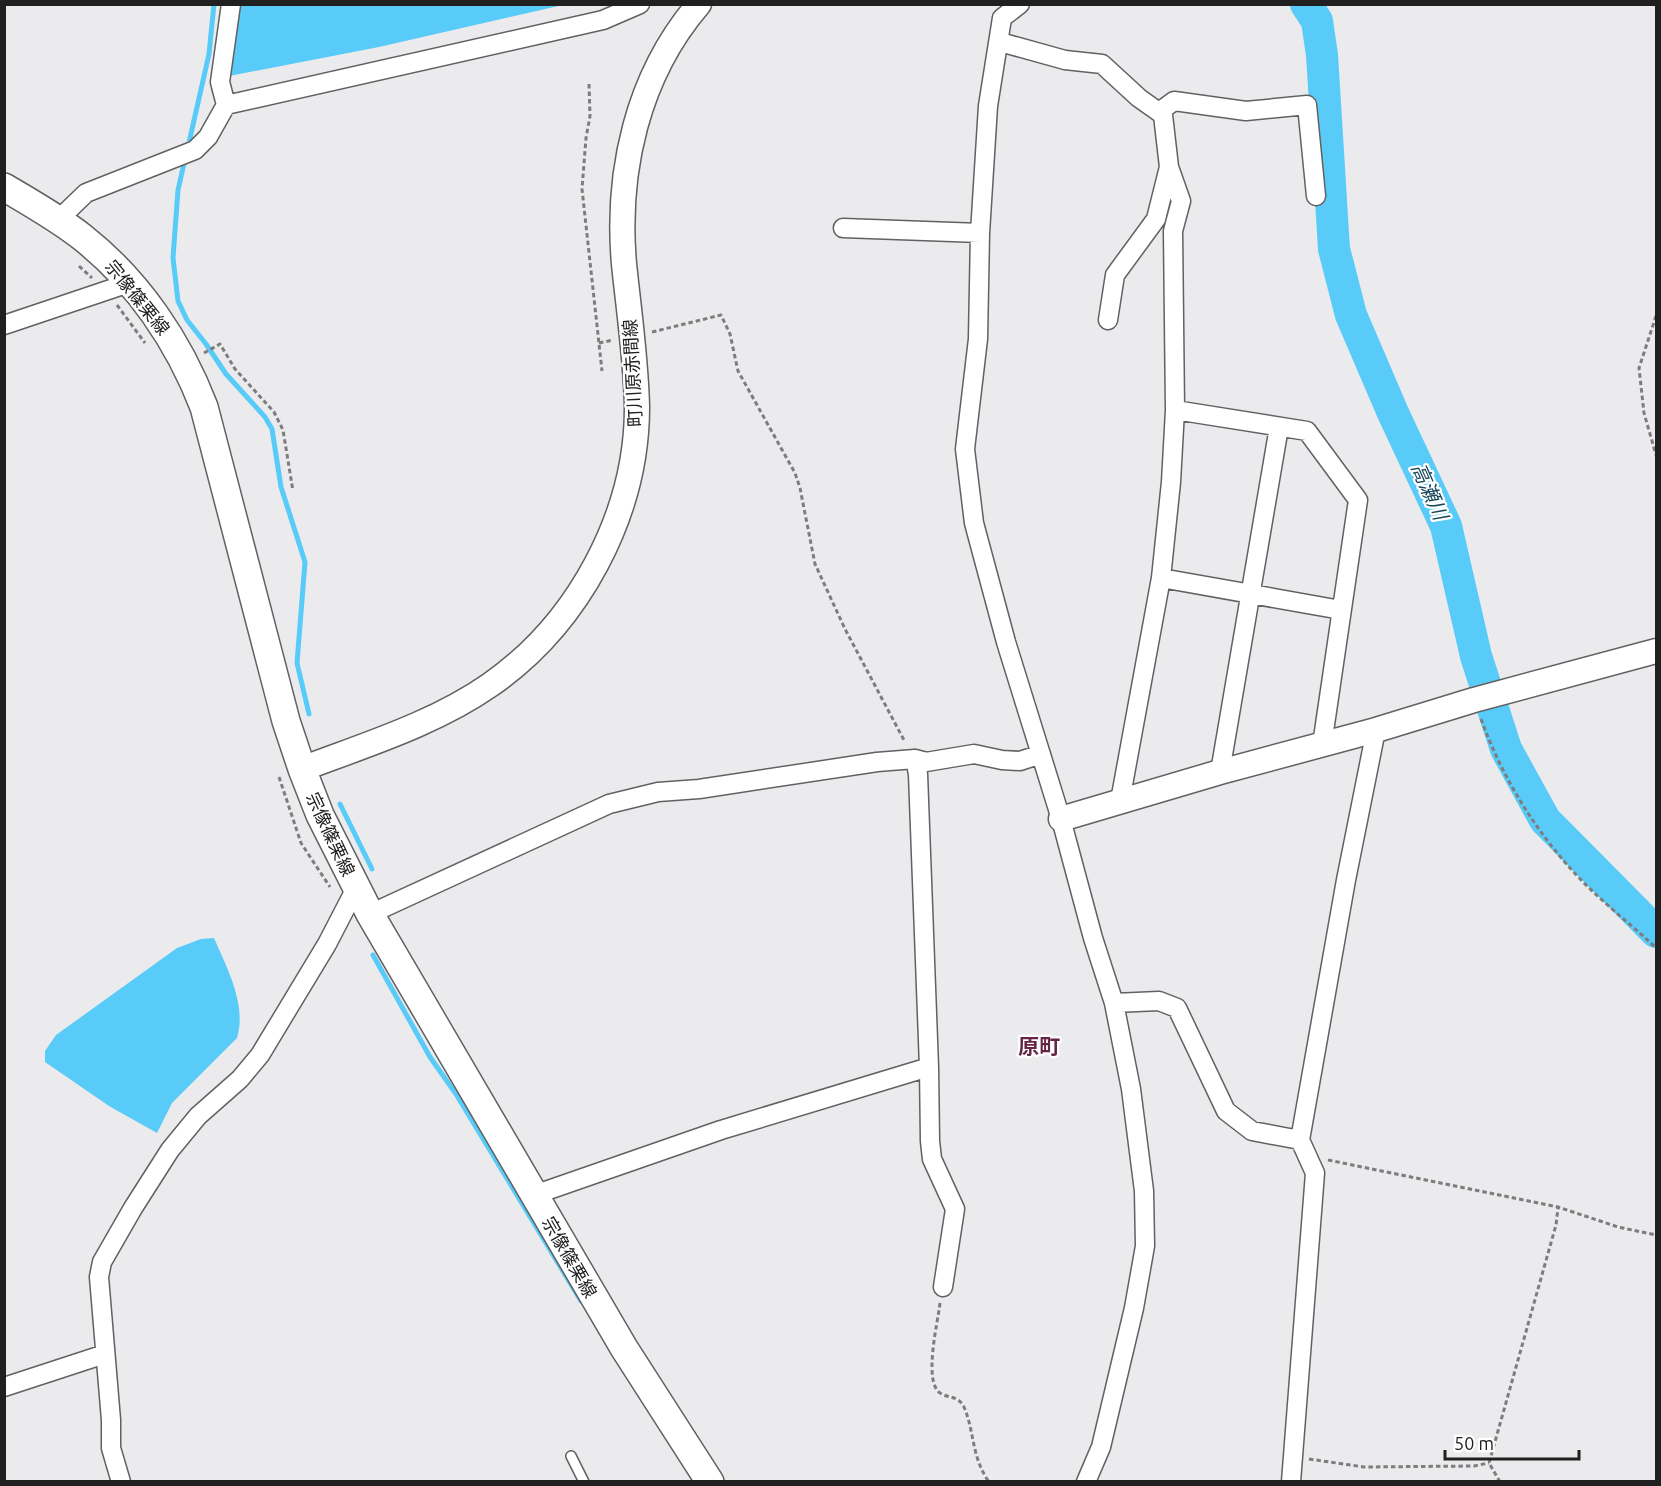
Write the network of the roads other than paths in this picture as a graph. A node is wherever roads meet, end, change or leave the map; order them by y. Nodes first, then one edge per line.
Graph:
1 (231, 4) edge
2 (640, 4) edge
3 (699, 4) edge
4 (1020, 4) edge
5 (1004, 11) edge
6 (1000, 42) junction
7 (226, 105) junction
8 (1159, 112) junction
9 (1169, 167) junction
10 (4, 187) edge
11 (1316, 196) dead end
12 (58, 220) junction
13 (843, 228) dead end
14 (980, 233) junction
15 (117, 288) junction
16 (1108, 320) dead end
17 (4, 325) edge
18 (1175, 410) junction
19 (1279, 427) junction
20 (1161, 578) junction
21 (1251, 594) junction
22 (1341, 610) junction
23 (1656, 651) edge
24 (1376, 730) junction
25 (1322, 745) junction
26 (1041, 754) junction
27 (915, 759) junction
28 (302, 769) junction
29 (1220, 772) junction
30 (1120, 801) junction
31 (1061, 819) junction
32 (356, 888) junction
33 (370, 914) junction
34 (1114, 1003) junction
35 (929, 1067) junction
36 (1300, 1140) junction
37 (534, 1195) junction
38 (943, 1287) road end
39 (105, 1354) junction
40 (4, 1387) edge
41 (571, 1456) dead end
42 (121, 1482) edge
43 (584, 1482) edge
44 (710, 1482) edge
45 (1086, 1482) edge
46 (1291, 1482) edge

1 - 7 street
2 - 7 street
3 - 28 main road, 町川原赤間線
4 - 5 street
5 - 6 street
6 - 8 street
6 - 14 street
7 - 12 street
8 - 9 street
8 - 11 street
9 - 16 street
9 - 18 street
10 - 12 main road, 宗像篠栗線
12 - 15 main road, 宗像篠栗線
13 - 14 street
14 - 26 street
15 - 17 street
15 - 28 main road, 宗像篠栗線
18 - 19 street
18 - 20 street
19 - 21 street
19 - 22 street
20 - 21 street
20 - 30 street
21 - 22 street
21 - 29 street
22 - 25 street
23 - 24 main road
24 - 25 main road
24 - 36 street
25 - 29 main road
26 - 27 street
26 - 31 street
27 - 33 street
27 - 35 street
28 - 32 main road, 宗像篠栗線
29 - 30 main road
30 - 31 main road
31 - 34 street
32 - 33 main road, 宗像篠栗線
32 - 39 street
33 - 37 main road, 宗像篠栗線
34 - 36 street
34 - 45 street
35 - 37 street
35 - 38 street
36 - 46 street
37 - 44 main road, 宗像篠栗線
39 - 40 street
39 - 42 street
41 - 43 lane

